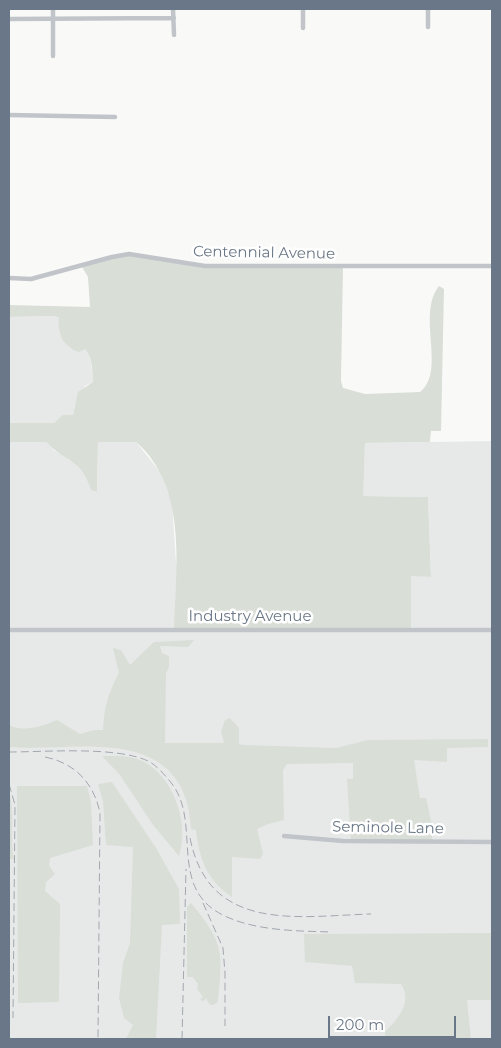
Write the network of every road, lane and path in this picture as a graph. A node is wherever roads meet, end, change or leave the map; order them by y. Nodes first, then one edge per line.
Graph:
1 (52, 9) edge
2 (173, 9) edge
3 (303, 9) edge
4 (428, 9) edge
5 (53, 18) junction
6 (174, 18) junction
7 (9, 19) edge
8 (428, 27) dead end
9 (303, 28) dead end
10 (174, 35) dead end
11 (53, 56) dead end
12 (9, 115) edge
13 (115, 117) dead end
14 (492, 266) edge
15 (9, 278) edge
16 (9, 630) edge
17 (492, 630) edge
18 (284, 836) dead end
19 (492, 842) edge

1 - 5 street
2 - 6 street
3 - 9 street
4 - 8 street
5 - 6 street
5 - 7 street
5 - 11 street
6 - 10 street
12 - 13 street
14 - 15 street, Centennial Avenue
16 - 17 street, Industry Avenue
18 - 19 street, Seminole Lane

